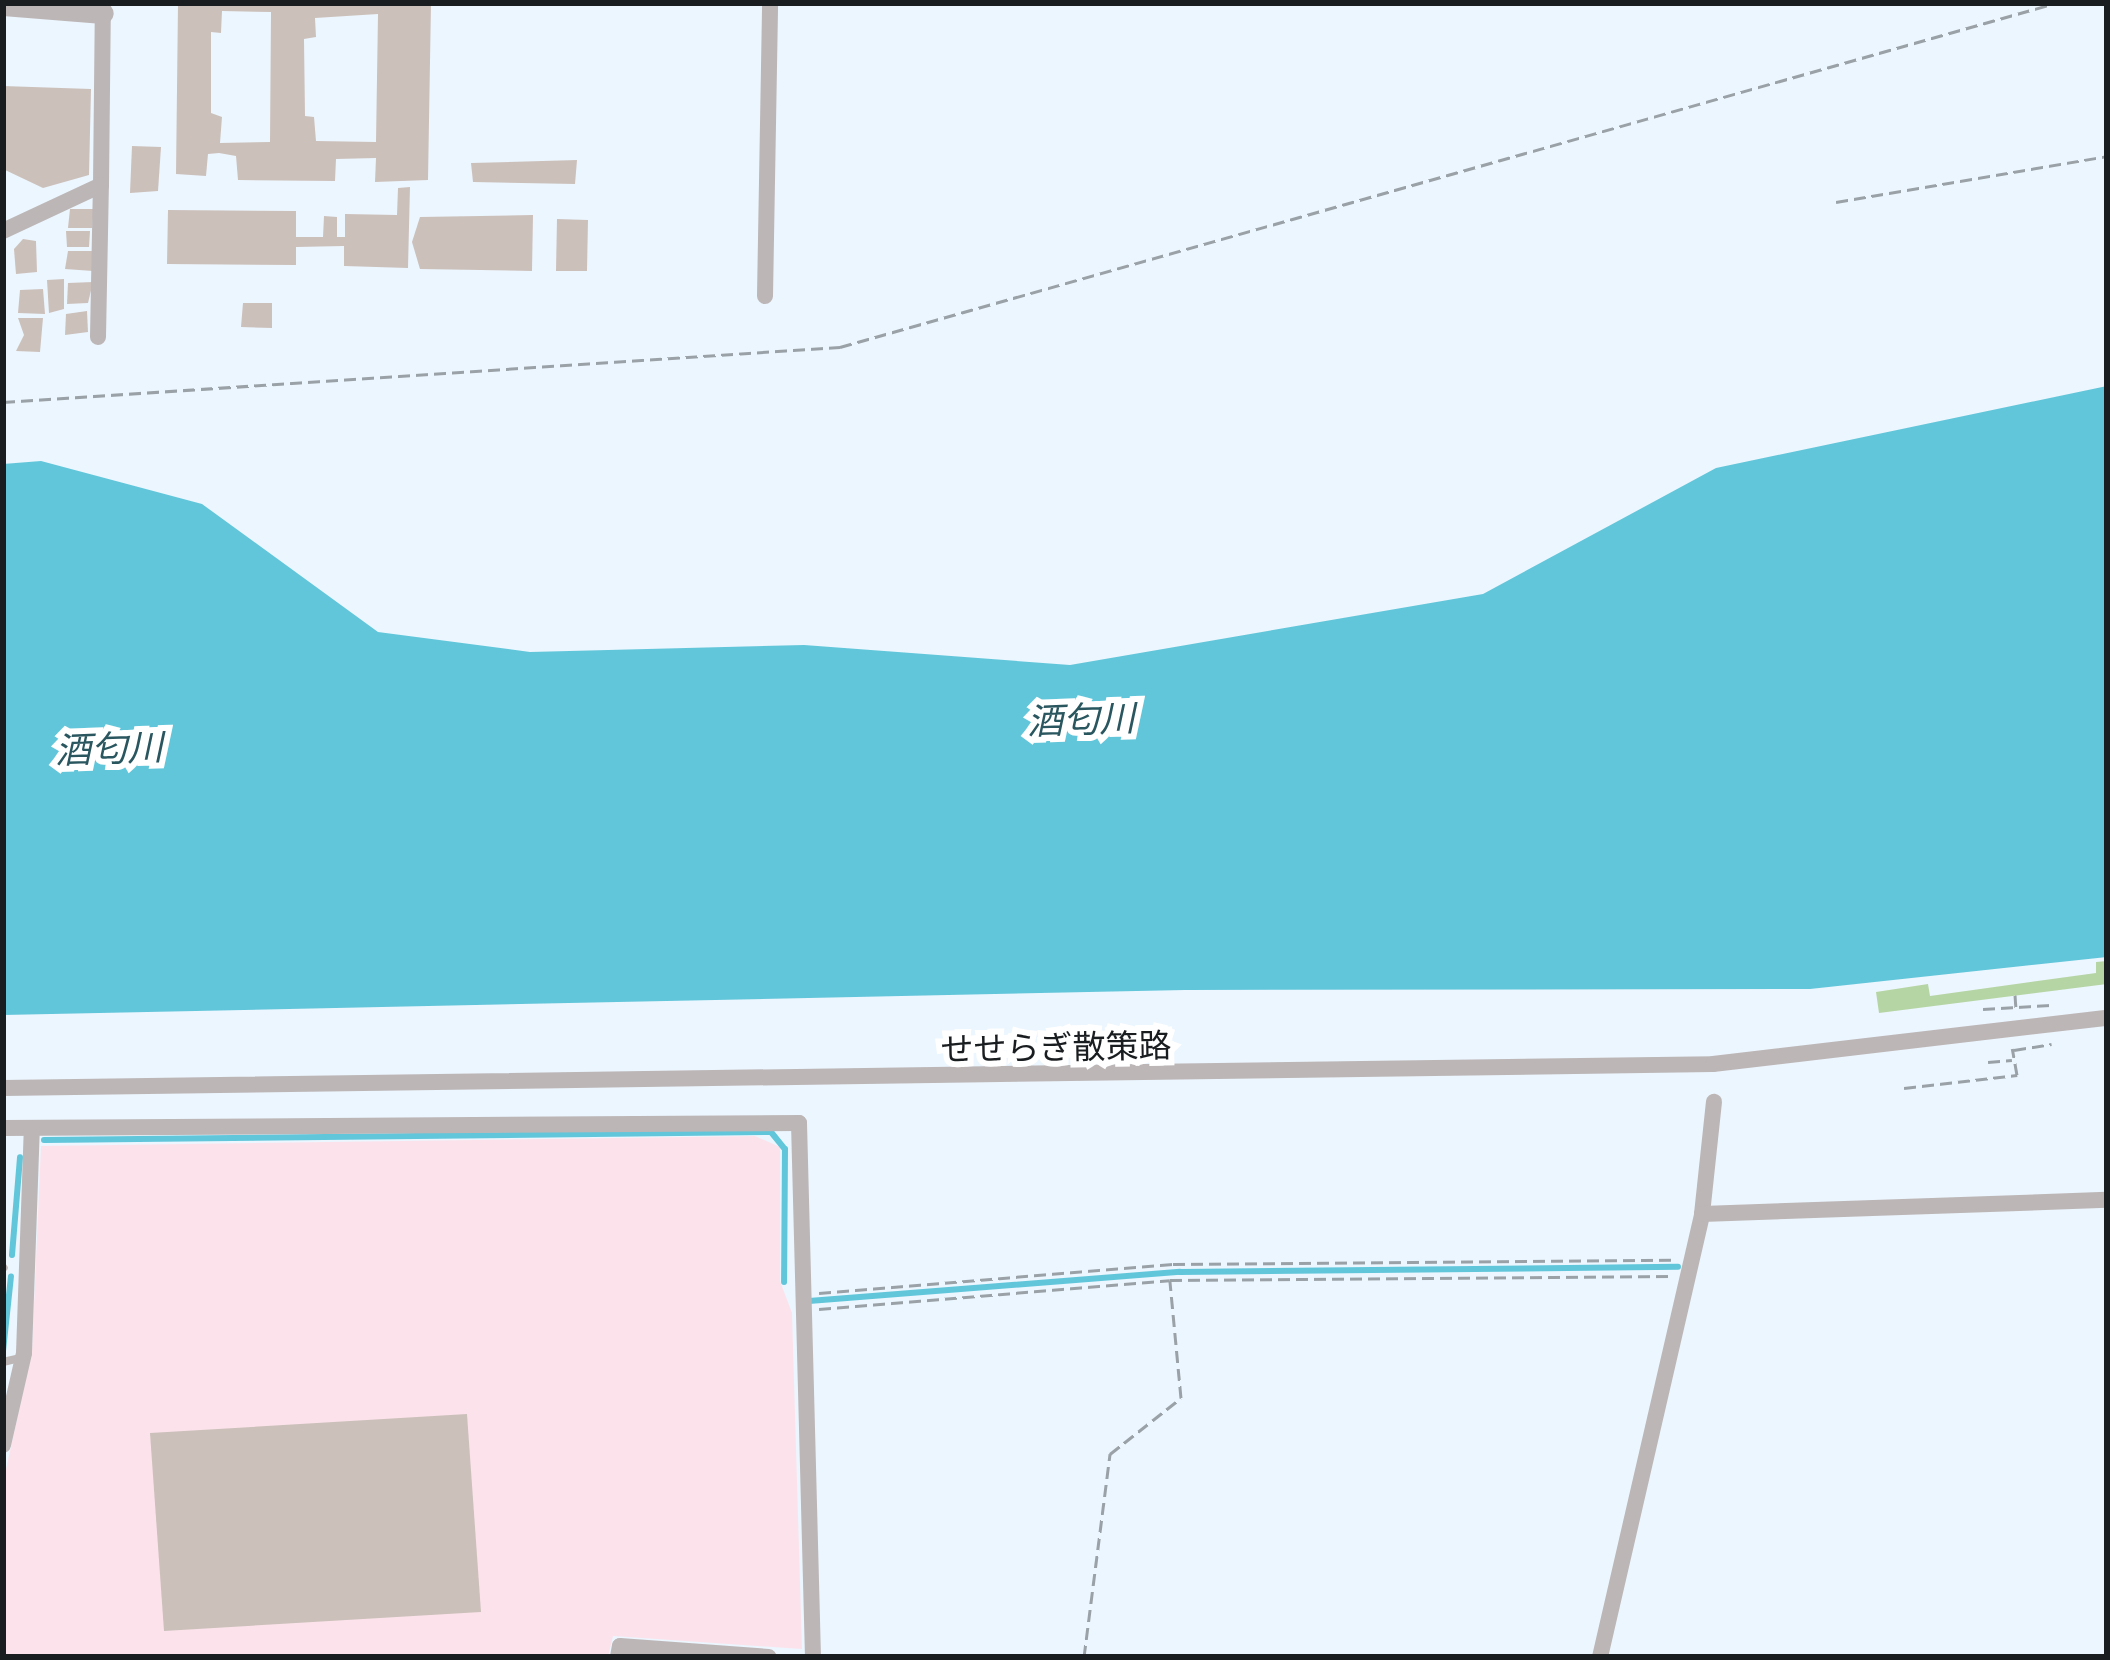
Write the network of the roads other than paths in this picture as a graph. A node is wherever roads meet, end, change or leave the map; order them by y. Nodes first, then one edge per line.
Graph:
1 (770, 3) edge
2 (3, 5) edge
3 (103, 8) edge
4 (100, 185) junction
5 (3, 231) edge
6 (765, 296) dead end
7 (98, 337) dead end
8 (2107, 1018) edge
9 (3, 1088) edge
10 (1714, 1102) dead end
11 (3, 1128) edge
12 (32, 1128) junction
13 (2107, 1200) edge
14 (1702, 1214) junction
15 (4, 1268) edge
16 (26, 1268) junction
17 (22, 1358) junction
18 (3, 1362) edge
19 (3, 1445) edge
20 (618, 1657) edge
21 (769, 1657) edge
22 (813, 1657) edge
23 (1600, 1657) edge

1 - 6 street
2 - 3 street
3 - 4 street
4 - 5 street
4 - 7 street
8 - 9 street, せせらぎ散策路
10 - 14 street
11 - 12 street
12 - 16 street
12 - 22 street
13 - 14 street
14 - 23 street
15 - 16 street
16 - 17 street
17 - 18 lane
17 - 19 street
20 - 21 street

